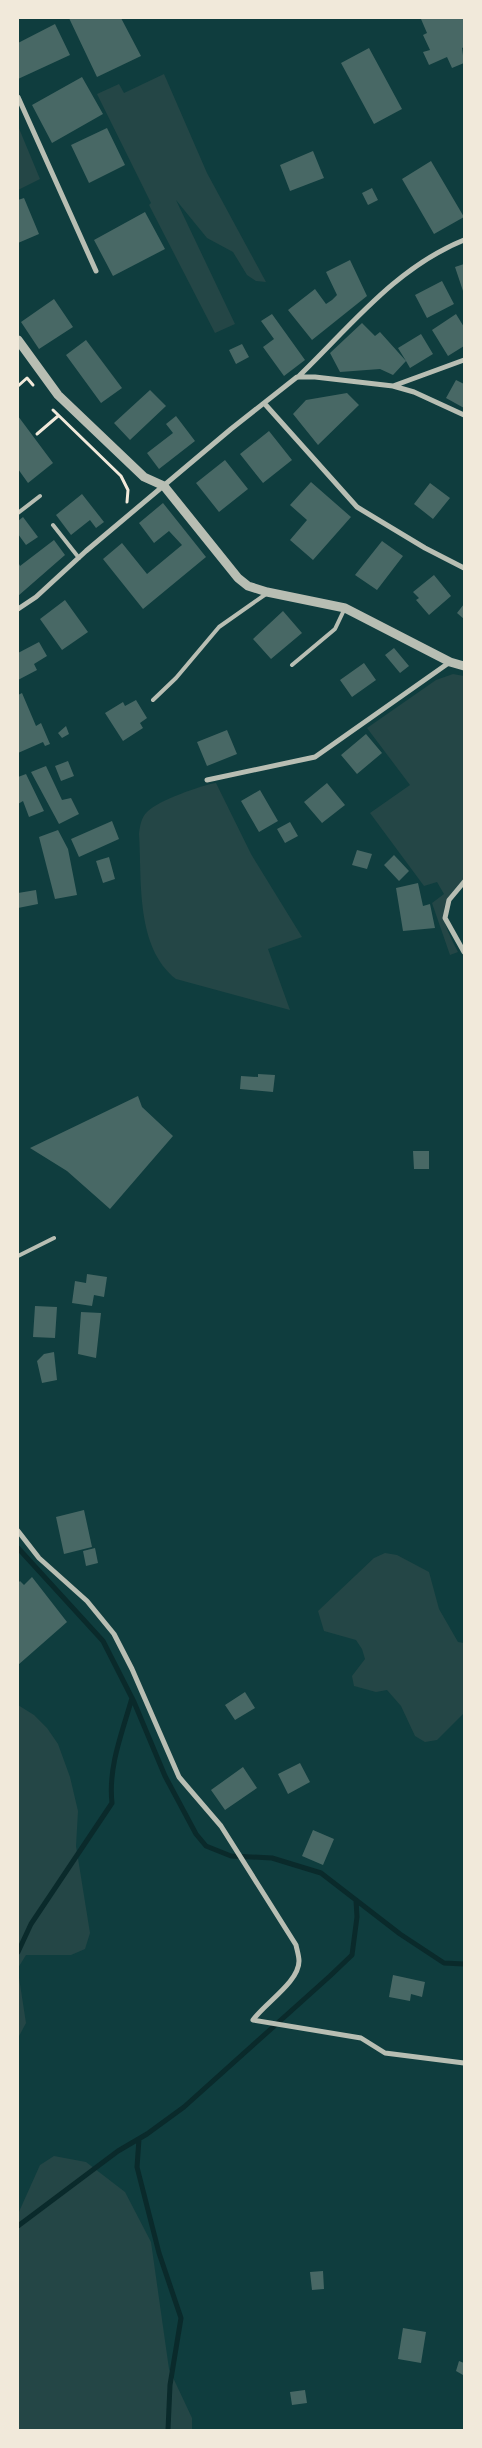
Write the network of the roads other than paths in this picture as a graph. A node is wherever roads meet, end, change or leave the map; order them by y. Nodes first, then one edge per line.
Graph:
1 (18, 98) edge
2 (464, 240) edge
3 (96, 271) dead end
4 (18, 340) edge
5 (464, 360) edge
6 (297, 377) junction
7 (393, 386) junction
8 (264, 403) junction
9 (464, 415) edge
10 (164, 486) junction
11 (40, 496) dead end
12 (18, 513) edge
13 (53, 525) dead end
14 (79, 558) junction
15 (464, 568) edge
16 (267, 592) junction
17 (345, 608) junction
18 (18, 609) edge
19 (450, 662) junction
20 (292, 665) dead end
21 (464, 666) edge
22 (153, 700) dead end
23 (206, 780) dead end
24 (464, 882) edge
25 (464, 952) edge
26 (54, 1238) dead end
27 (18, 1256) edge
28 (18, 1531) edge
29 (464, 2063) edge

1 - 3 street
2 - 6 street
4 - 10 street
5 - 7 street
6 - 7 street
6 - 8 street
7 - 9 street
8 - 10 street
8 - 15 street
10 - 14 street
10 - 16 street
11 - 12 lane
13 - 14 lane
14 - 18 street
16 - 17 street
16 - 22 lane
17 - 19 street
17 - 20 lane
19 - 21 street
19 - 23 street
24 - 25 street
26 - 27 lane
28 - 29 street

